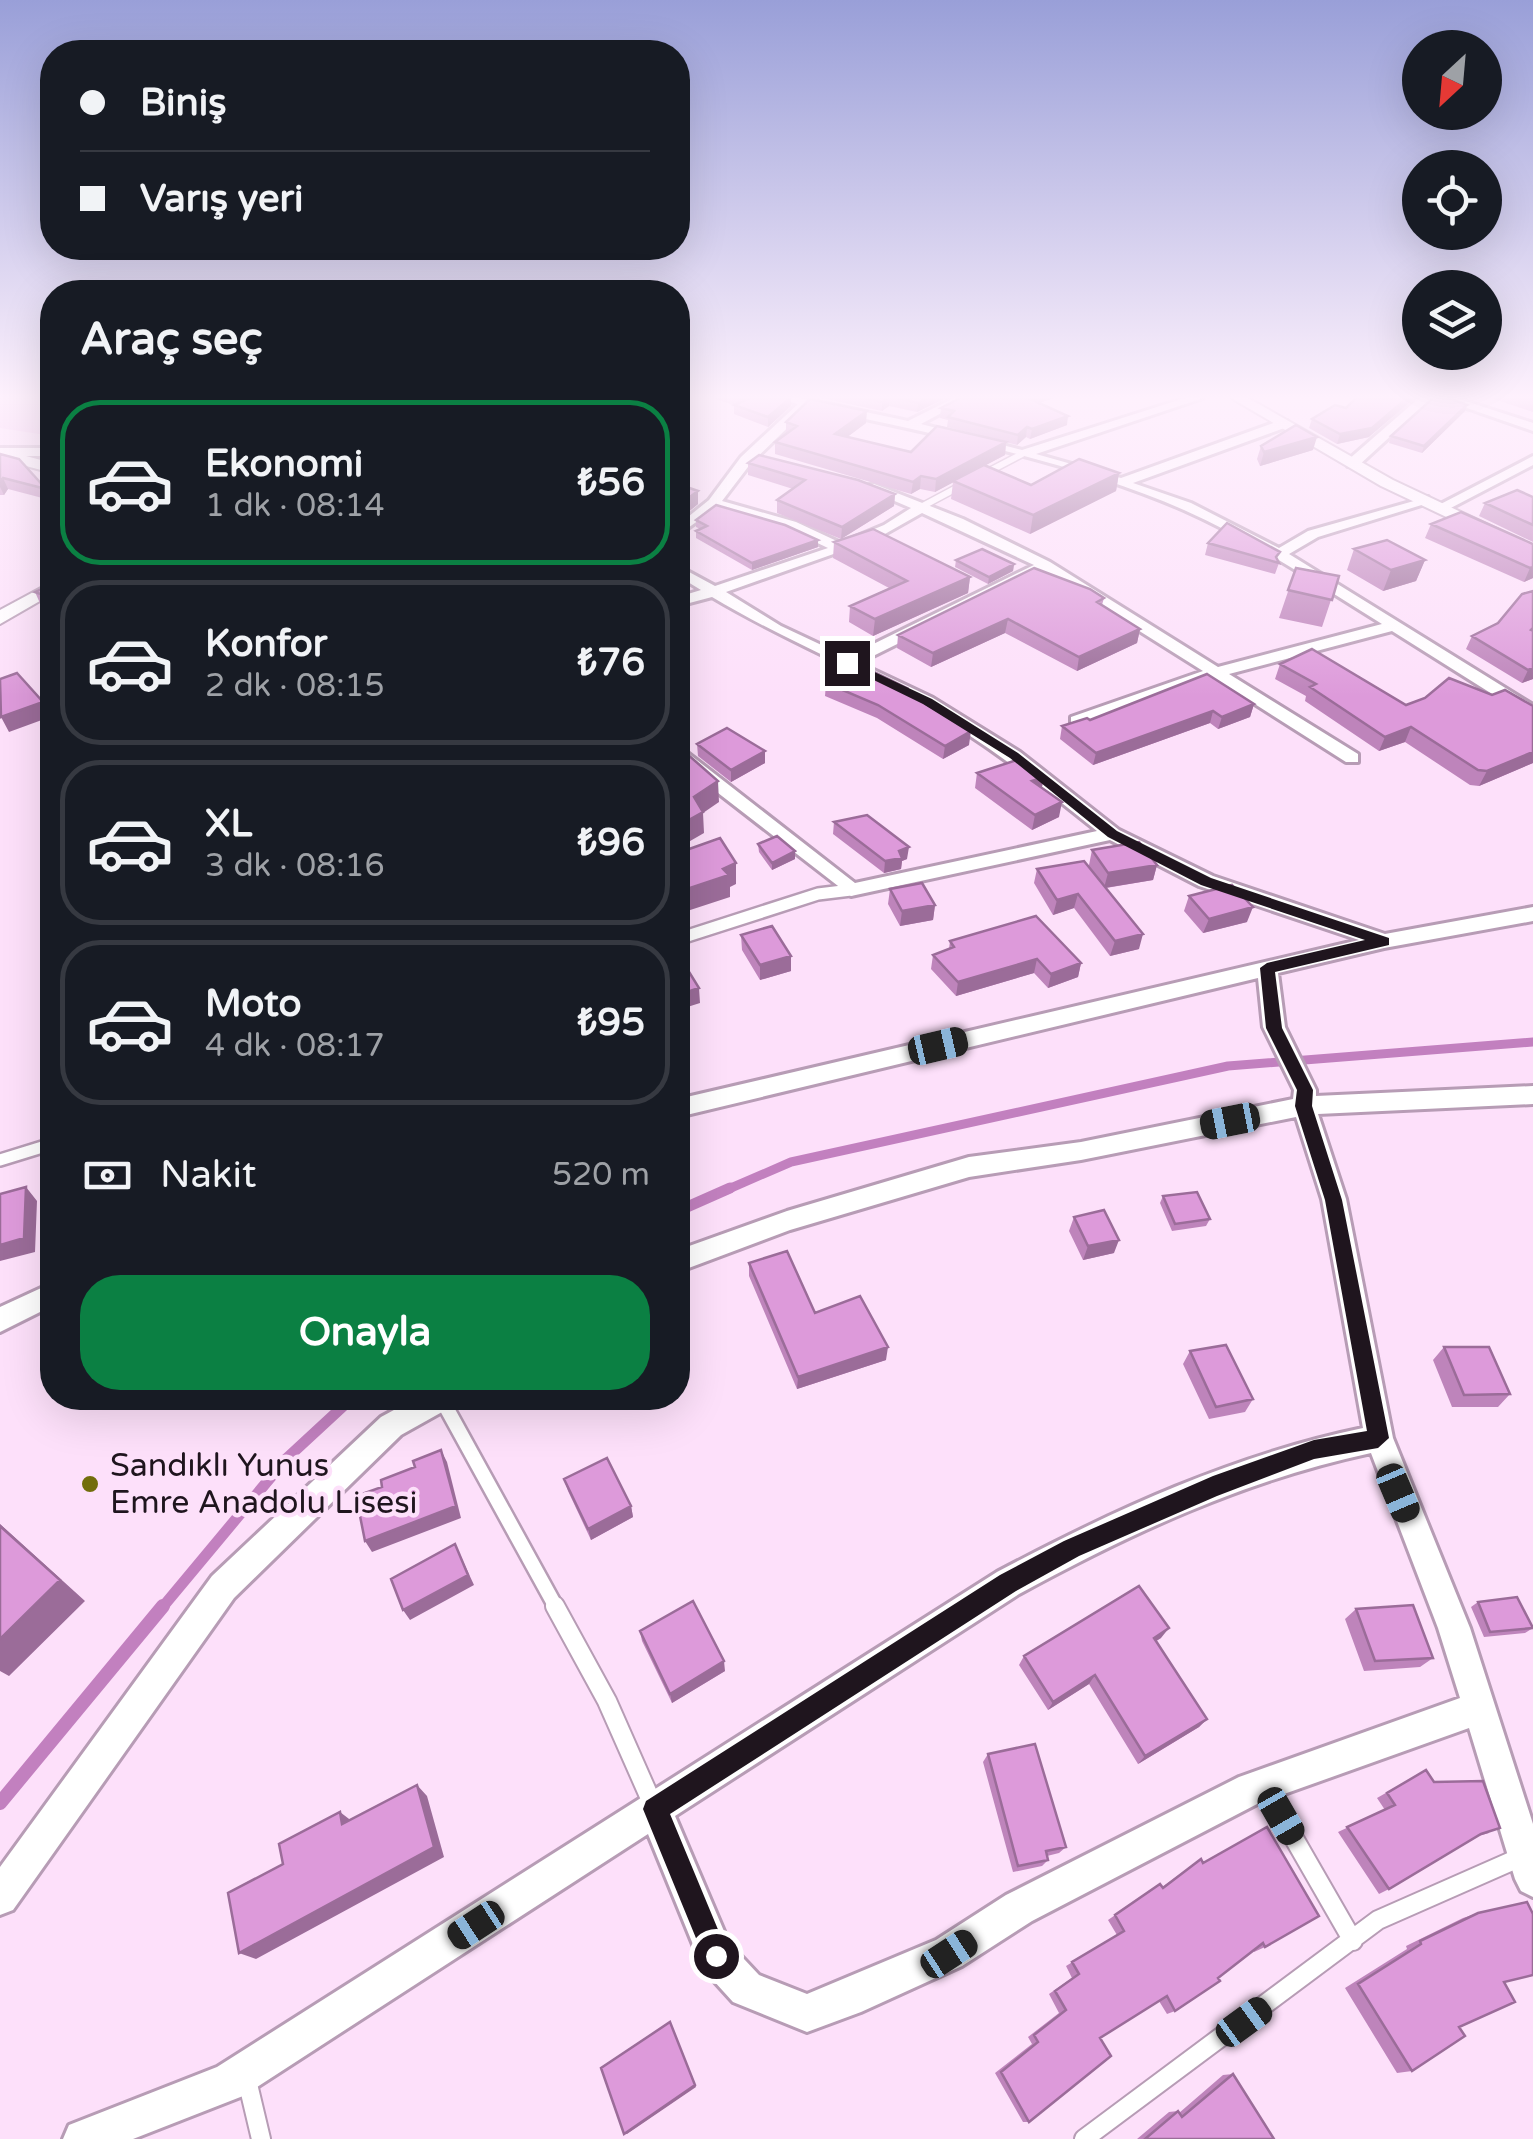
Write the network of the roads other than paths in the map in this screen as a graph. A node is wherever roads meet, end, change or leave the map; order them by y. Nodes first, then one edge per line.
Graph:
1 (718, 498) edge
2 (896, 498) edge
3 (936, 498) edge
4 (1165, 498) edge
5 (1419, 498) edge
6 (1445, 498) edge
7 (714, 503) junction
8 (1431, 504) junction
9 (920, 506) junction
10 (690, 521) edge
11 (873, 536) junction
12 (889, 544) edge
13 (840, 548) junction
14 (1533, 553) edge
15 (1279, 554) junction
16 (1045, 565) junction
17 (690, 577) edge
18 (968, 584) edge
19 (718, 592) junction
20 (984, 592) junction
21 (40, 595) edge
22 (690, 599) edge
23 (0, 618) edge
24 (1390, 627) junction
25 (847, 663) junction
26 (1213, 673) junction
27 (1533, 712) edge
28 (1077, 721) edge
29 (1352, 758) dead end
30 (690, 763) edge
31 (1112, 834) junction
32 (852, 890) junction
33 (1533, 914) edge
34 (690, 935) edge
35 (1384, 941) junction
36 (1267, 968) junction
37 (1533, 1095) edge
38 (1304, 1098) junction
39 (690, 1105) edge
40 (40, 1148) edge
41 (0, 1160) edge
42 (690, 1257) edge
43 (40, 1300) edge
44 (0, 1320) edge
45 (420, 1410) edge
46 (448, 1410) edge
47 (1378, 1438) junction
48 (1478, 1708) junction
49 (1263, 1785) junction
50 (655, 1809) junction
51 (1529, 1867) edge
52 (0, 1897) edge
53 (1353, 1941) junction
54 (245, 2072) junction
55 (83, 2139) edge
56 (261, 2139) edge
57 (1084, 2139) edge

1 - 7 street
2 - 9 street
3 - 9 lane
4 - 15 street
5 - 8 street
6 - 8 street
7 - 10 street
7 - 13 street
8 - 14 street
8 - 15 street
9 - 11 street
9 - 16 street
11 - 12 street
11 - 13 street
13 - 19 street
15 - 24 street
16 - 20 street
16 - 26 street
17 - 19 street
18 - 20 street
19 - 22 street
19 - 25 street
20 - 25 street
21 - 23 street
24 - 26 street
24 - 27 street
25 - 31 street
26 - 28 street
26 - 29 street
30 - 32 street
31 - 32 street
31 - 35 street
32 - 34 lane
33 - 35 street
35 - 36 street
36 - 38 street
36 - 39 street
37 - 38 street
38 - 42 street
38 - 47 street
40 - 41 lane
43 - 44 street
45 - 52 street
46 - 50 lane
47 - 48 street
47 - 50 street
48 - 49 street
48 - 51 street
49 - 50 street
49 - 53 lane
50 - 54 street
51 - 53 lane
53 - 57 lane
54 - 55 street
54 - 56 lane

